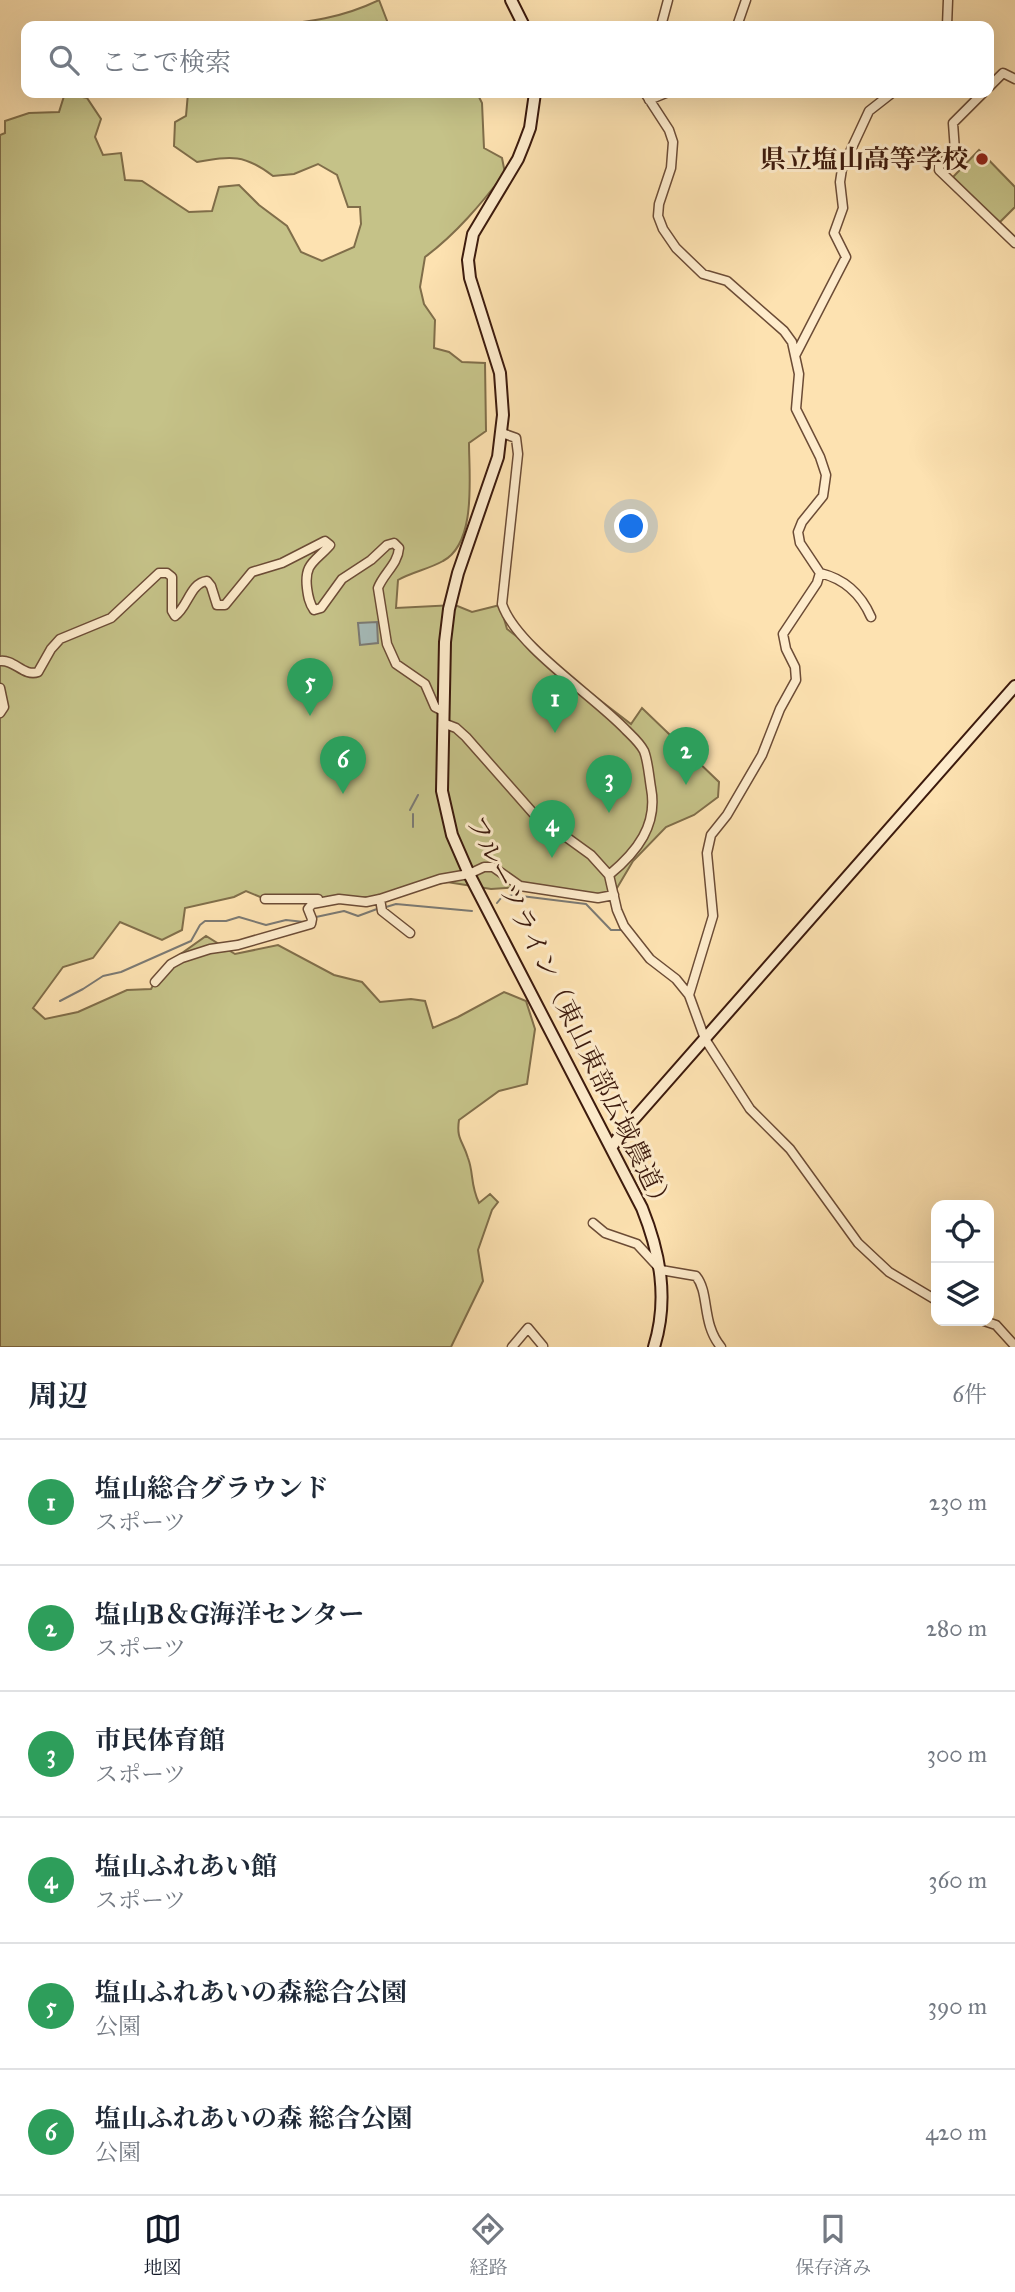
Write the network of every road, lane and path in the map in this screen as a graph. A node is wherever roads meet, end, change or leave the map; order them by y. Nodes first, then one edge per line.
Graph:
1 (512, 0) edge
2 (668, 0) edge
3 (746, 0) edge
4 (948, 0) edge
5 (522, 21) edge
6 (662, 21) edge
7 (739, 21) edge
8 (947, 21) edge
9 (1015, 79) edge
10 (994, 82) edge
11 (534, 98) edge
12 (648, 98) edge
13 (886, 98) edge
14 (978, 98) edge
15 (1015, 243) edge
16 (796, 354) junction
17 (502, 433) junction
18 (820, 573) junction
19 (871, 617) dead end
20 (0, 661) edge
21 (1015, 686) edge
22 (0, 688) edge
23 (443, 711) junction
24 (0, 713) edge
25 (443, 723) junction
26 (469, 874) junction
27 (609, 875) junction
28 (614, 895) junction
29 (265, 899) dead end
30 (339, 899) junction
31 (381, 904) junction
32 (410, 933) dead end
33 (155, 982) dead end
34 (689, 995) junction
35 (705, 1039) junction
36 (611, 1148) junction
37 (593, 1223) dead end
38 (661, 1270) junction
39 (931, 1297) edge
40 (994, 1324) edge
41 (542, 1346) edge
42 (1015, 1346) edge
43 (512, 1347) edge
44 (654, 1347) edge
45 (721, 1347) edge

1 - 5 street
2 - 6 street
3 - 7 street
4 - 8 street
9 - 10 street
11 - 17 street, フルーツライン（東山東部広域農道）
12 - 16 street
13 - 16 street
14 - 15 street
16 - 18 street
17 - 23 street, フルーツライン（東山東部広域農道）
17 - 27 street
18 - 19 street
18 - 34 street
20 - 23 street
21 - 35 street
22 - 24 street
23 - 25 street, フルーツライン（東山東部広域農道）
25 - 26 street, フルーツライン（東山東部広域農道）
25 - 27 street
26 - 28 street
26 - 31 street
26 - 36 street, フルーツライン（東山東部広域農道）
27 - 28 street
28 - 34 street
29 - 30 street
30 - 31 street
30 - 33 street
31 - 32 street
34 - 35 street
35 - 36 street
35 - 39 street
36 - 38 street, フルーツライン（東山東部広域農道）
37 - 38 street
38 - 44 street, フルーツライン（東山東部広域農道）
38 - 45 street
40 - 42 street
41 - 43 street

